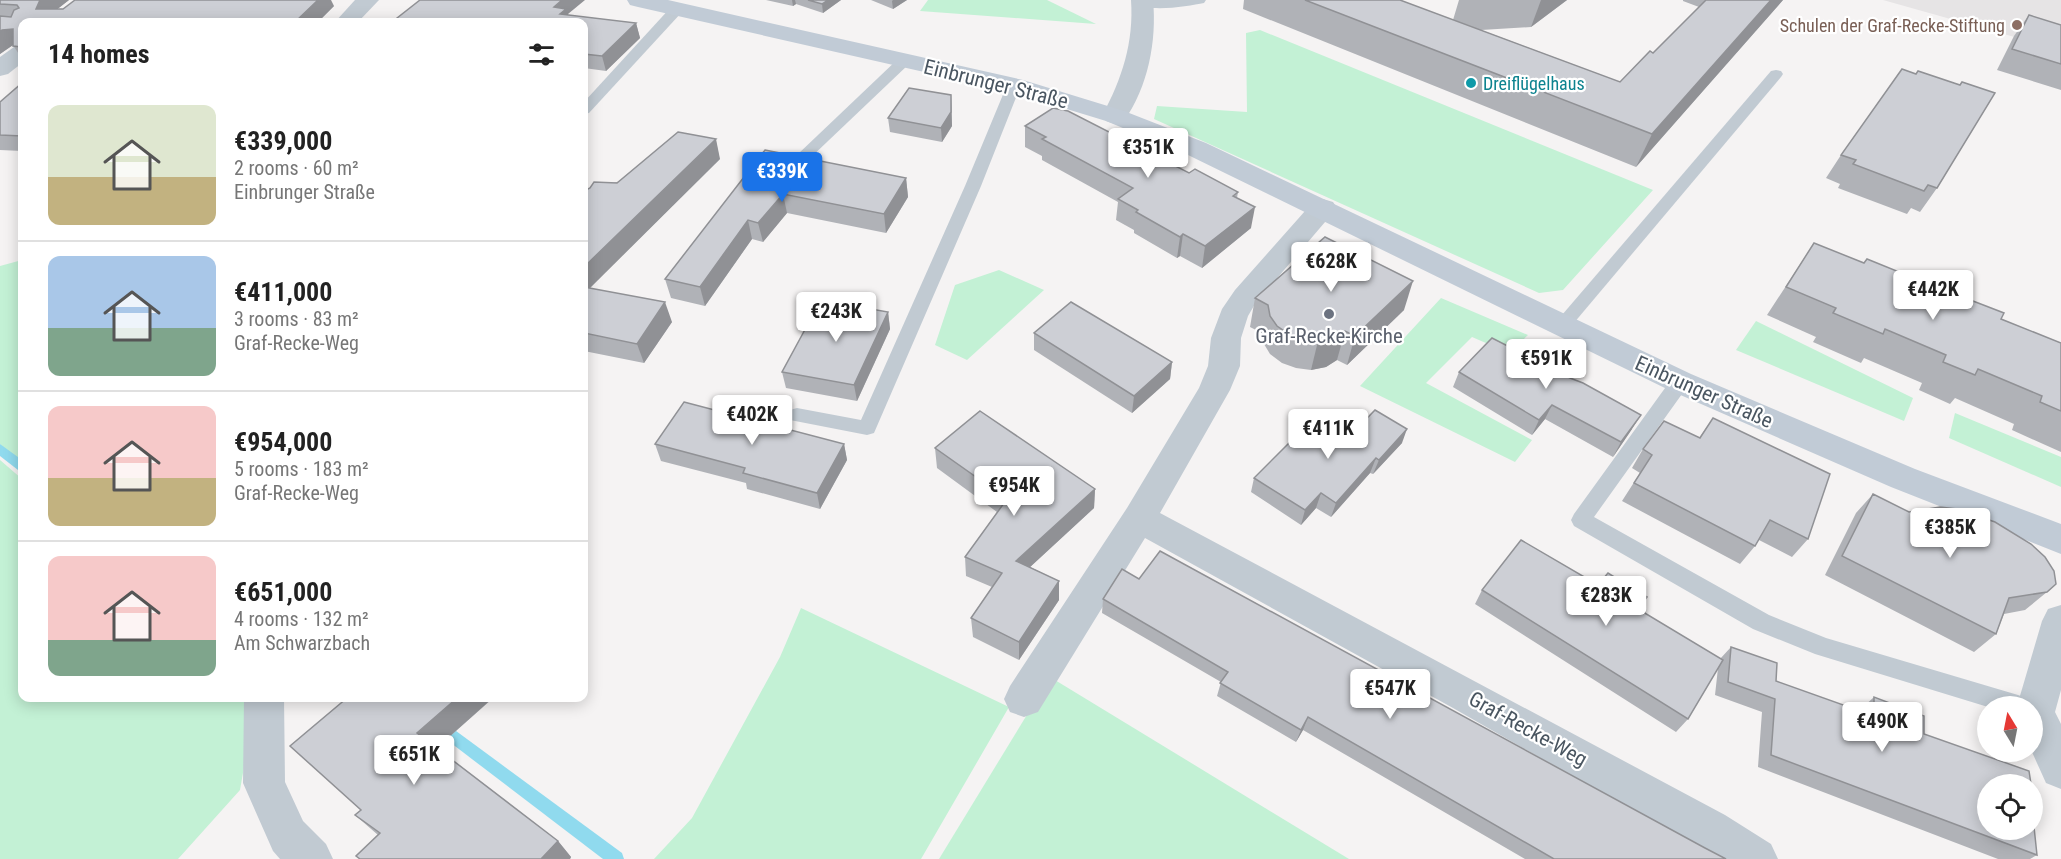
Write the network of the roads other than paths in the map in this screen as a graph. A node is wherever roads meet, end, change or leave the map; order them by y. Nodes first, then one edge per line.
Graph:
1 (368, 0) edge
2 (638, 0) edge
3 (1199, 0) edge
4 (1143, 2) edge
5 (677, 9) junction
6 (350, 18) edge
7 (18, 55) edge
8 (904, 61) junction
9 (0, 69) edge
10 (1776, 74) dead end
11 (1014, 85) junction
12 (588, 106) edge
13 (1115, 116) junction
14 (802, 158) edge
15 (1323, 208) junction
16 (1562, 327) junction
17 (1680, 382) junction
18 (797, 415) dead end
19 (1139, 518) junction
20 (2061, 539) edge
21 (2061, 621) edge
22 (1983, 696) edge
23 (2034, 696) edge
24 (1024, 699) dead end
25 (264, 702) edge
26 (2043, 736) edge
27 (2061, 769) edge
28 (311, 859) edge
29 (1756, 859) edge

1 - 6 street
2 - 5 street, Einbrunger Straße
3 - 4 lane
4 - 13 street
5 - 8 street, Einbrunger Straße
5 - 12 lane
7 - 9 street
8 - 11 street, Einbrunger Straße
8 - 14 lane
10 - 16 lane
11 - 13 street, Einbrunger Straße
11 - 18 lane
13 - 15 street, Einbrunger Straße
15 - 16 street, Einbrunger Straße
15 - 19 street
16 - 17 street, Einbrunger Straße
17 - 20 street, Einbrunger Straße
17 - 22 lane
19 - 24 street
19 - 29 street, Graf-Recke-Weg
21 - 23 street
25 - 28 street
26 - 27 street

